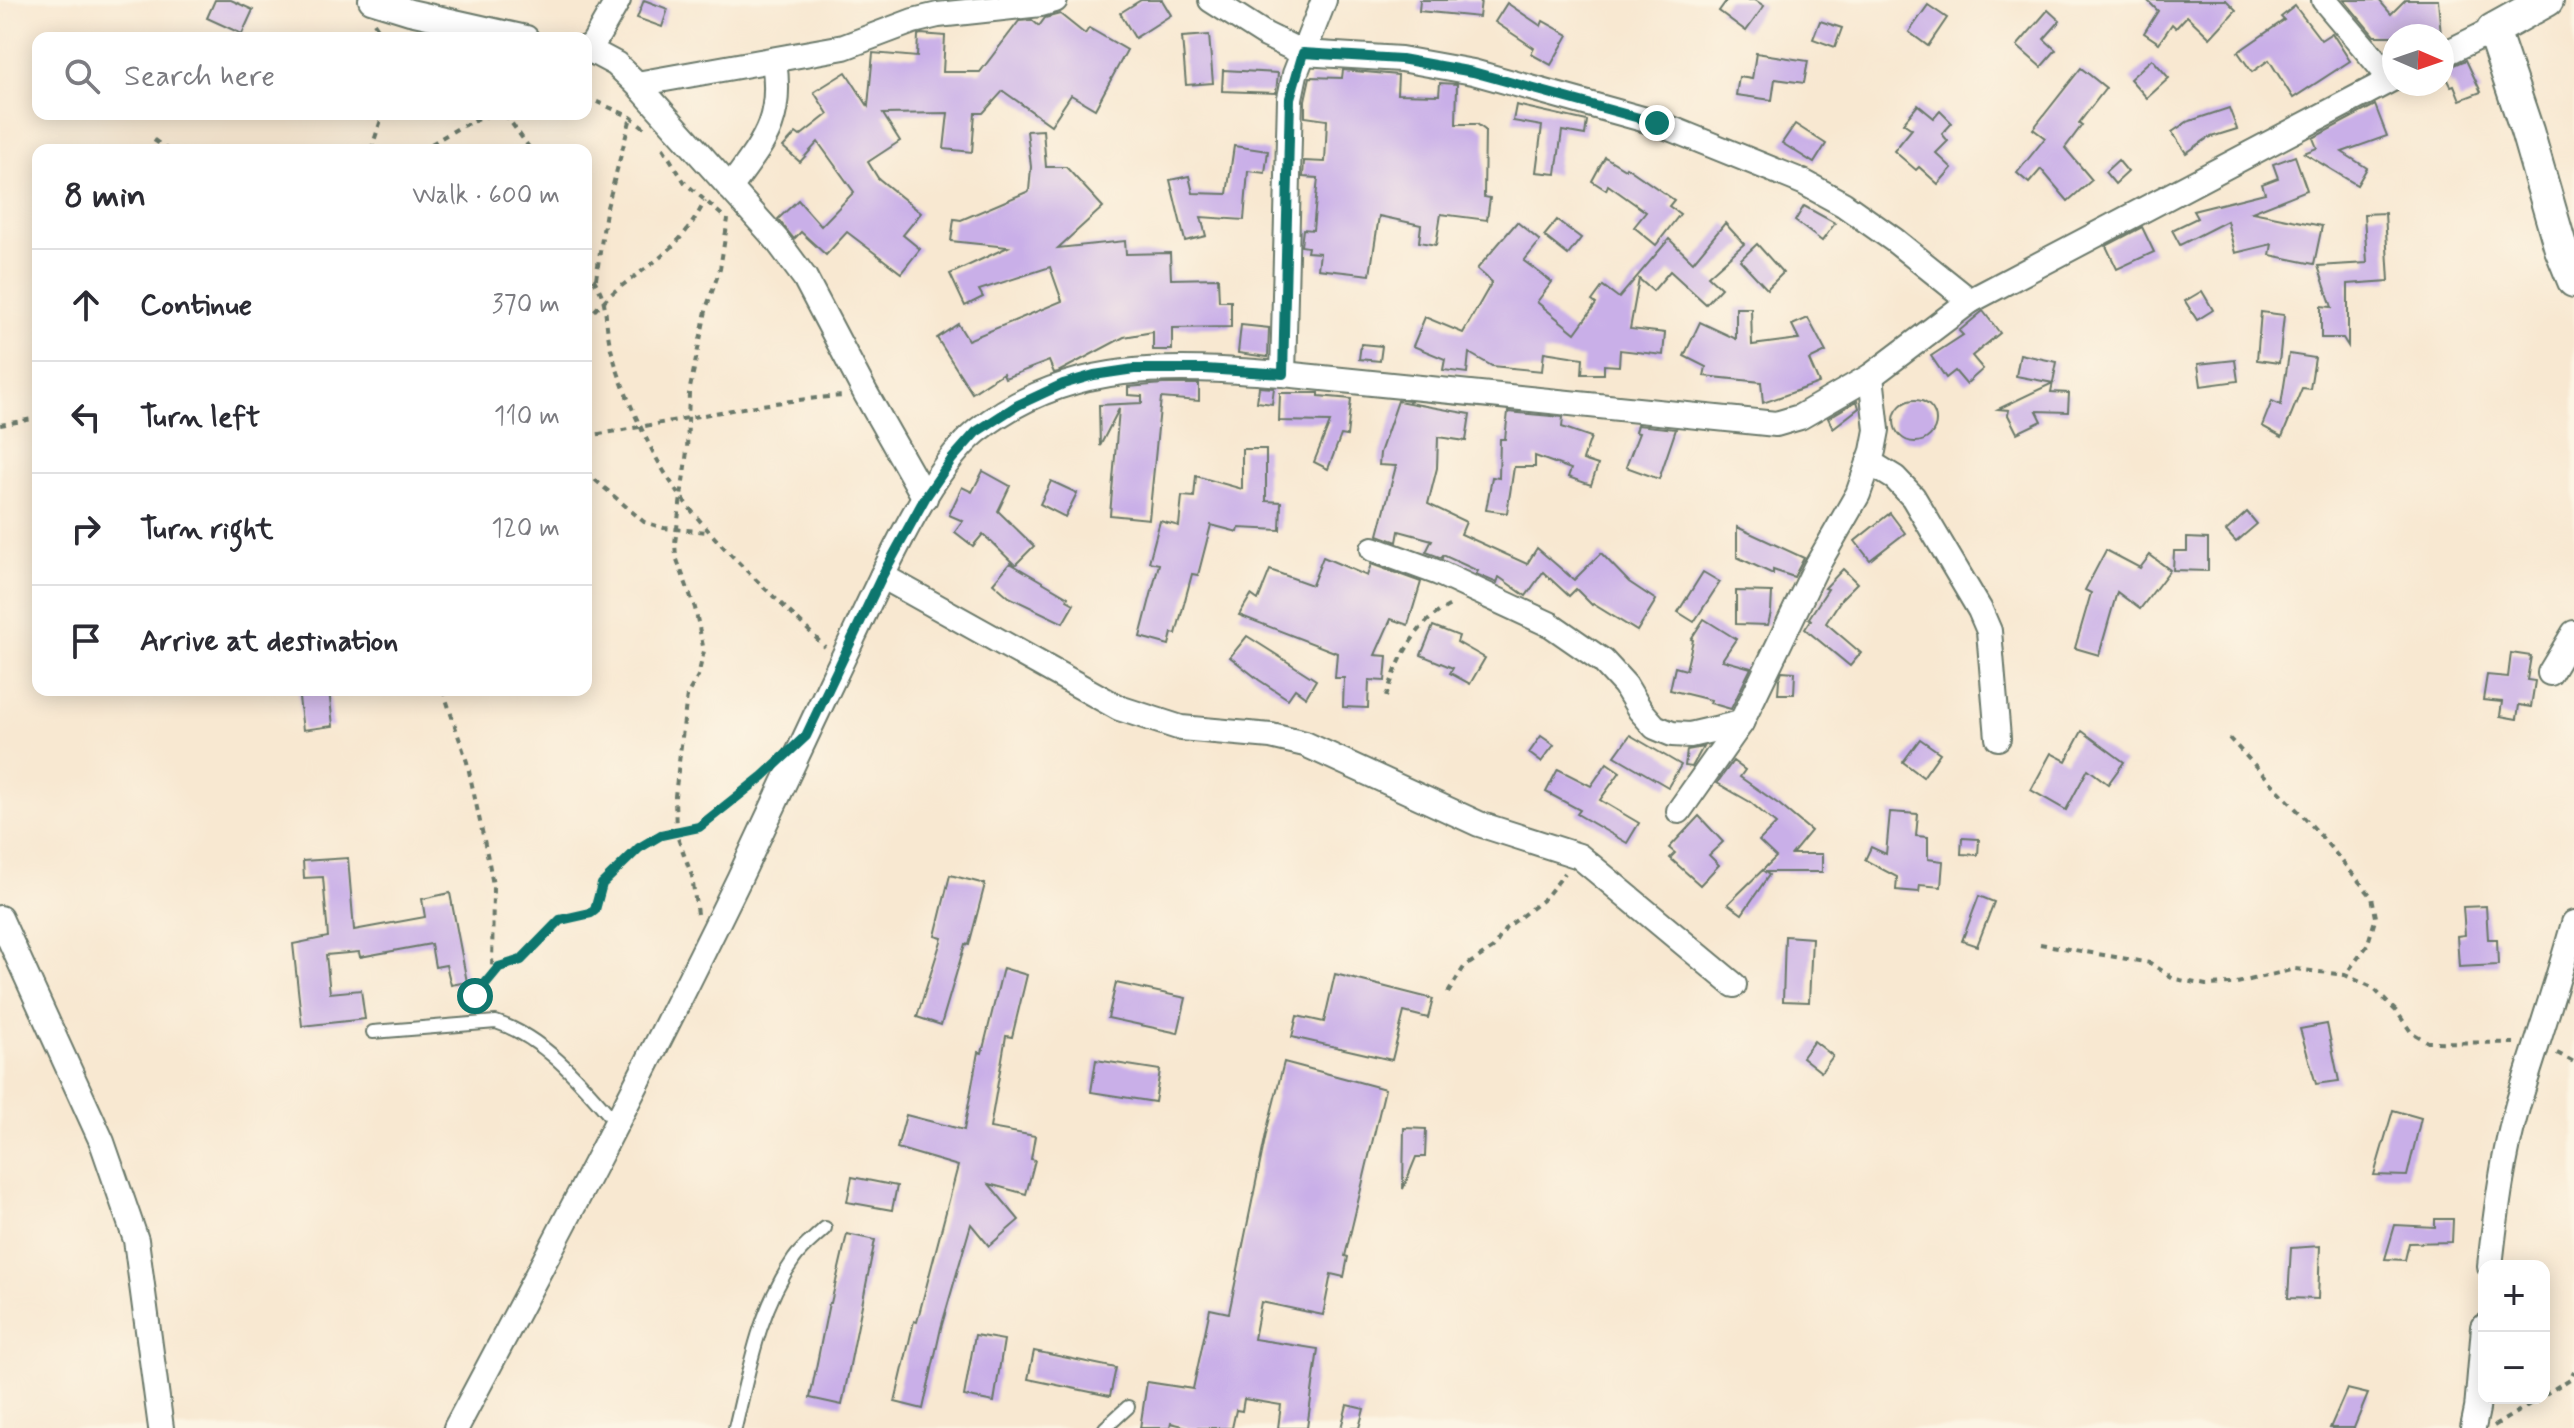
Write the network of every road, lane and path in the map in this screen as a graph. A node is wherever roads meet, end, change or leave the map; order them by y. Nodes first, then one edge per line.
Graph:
1 (371, 0) edge
2 (618, 0) edge
3 (1055, 0) edge
4 (1211, 0) edge
5 (1324, 0) edge
6 (2324, 0) edge
7 (2547, 0) edge
8 (2493, 30) junction
9 (497, 32) edge
10 (592, 42) edge
11 (2454, 49) edge
12 (592, 51) edge
13 (1303, 53) junction
14 (774, 61) junction
15 (2382, 66) edge
16 (637, 84) junction
17 (2382, 85) edge
18 (592, 100) edge
19 (631, 117) junction
20 (381, 120) edge
21 (477, 120) edge
22 (509, 120) edge
23 (154, 140) dead end
24 (160, 144) edge
25 (373, 144) edge
26 (431, 144) edge
27 (527, 144) edge
28 (730, 188) junction
29 (705, 201) junction
30 (728, 219) junction
31 (736, 226) dead end
32 (592, 276) edge
33 (596, 281) junction
34 (2574, 281) edge
35 (605, 301) junction
36 (1970, 301) junction
37 (592, 313) edge
38 (1283, 374) junction
39 (1871, 376) junction
40 (866, 394) junction
41 (32, 419) edge
42 (687, 419) junction
43 (0, 425) edge
44 (641, 426) junction
45 (592, 435) edge
46 (1869, 462) junction
47 (592, 477) edge
48 (925, 498) junction
49 (682, 499) junction
50 (677, 529) junction
51 (708, 532) junction
52 (1373, 549) dead end
53 (882, 576) junction
54 (1481, 592) junction
55 (2574, 633) edge
56 (841, 663) junction
57 (2550, 673) dead end
58 (445, 696) edge
59 (1386, 697) dead end
60 (1741, 723) junction
61 (1998, 738) dead end
62 (2229, 738) dead end
63 (763, 776) dead end
64 (1679, 811) dead end
65 (676, 833) junction
66 (1579, 856) junction
67 (0, 918) edge
68 (2574, 923) edge
69 (2040, 944) dead end
70 (702, 953) junction
71 (492, 975) junction
72 (2345, 975) junction
73 (1734, 985) dead end
74 (1448, 993) dead end
75 (458, 1026) junction
76 (373, 1032) dead end
77 (2539, 1043) junction
78 (617, 1124) junction
79 (825, 1228) dead end
80 (2491, 1260) edge
81 (2484, 1332) edge
82 (2574, 1371) edge
83 (2550, 1392) edge
84 (2530, 1404) edge
85 (1128, 1407) dead end
86 (161, 1428) edge
87 (456, 1428) edge
88 (735, 1428) edge
89 (1105, 1428) edge
90 (2473, 1428) edge
91 (2490, 1428) edge

1 - 9 street
2 - 10 street
3 - 14 street
4 - 13 street
5 - 13 street
6 - 15 street
7 - 8 street
8 - 11 street
8 - 34 street
12 - 16 street
13 - 36 street
13 - 38 street
14 - 16 street
14 - 28 street
16 - 28 street
17 - 36 street
18 - 19 path
19 - 29 path
19 - 33 path
20 - 25 path
21 - 26 path
22 - 27 path
23 - 24 path
28 - 40 street
29 - 30 path
29 - 35 path
30 - 31 path
30 - 42 path
32 - 33 path
33 - 35 path
35 - 37 path
35 - 44 path
36 - 39 street
38 - 39 street
38 - 48 street
39 - 46 street
40 - 42 path
40 - 48 street
41 - 43 path
42 - 44 path
42 - 49 path
44 - 45 path
44 - 49 path
46 - 60 street
46 - 61 street
47 - 50 path
48 - 53 street
49 - 50 path
49 - 51 path
50 - 51 path
50 - 65 path
51 - 56 path
52 - 54 street
53 - 56 street
53 - 66 street
54 - 59 path
54 - 60 street
55 - 57 street
56 - 70 street
58 - 71 path
60 - 64 street
62 - 72 path
63 - 65 path
65 - 70 path
65 - 71 path
66 - 73 street
66 - 74 path
67 - 86 street
68 - 77 street
69 - 72 path
70 - 78 street
71 - 75 path
72 - 77 path
75 - 76 lane
75 - 78 lane
77 - 80 street
78 - 87 street
79 - 88 lane
81 - 90 street
82 - 83 path
84 - 91 path
85 - 89 lane

